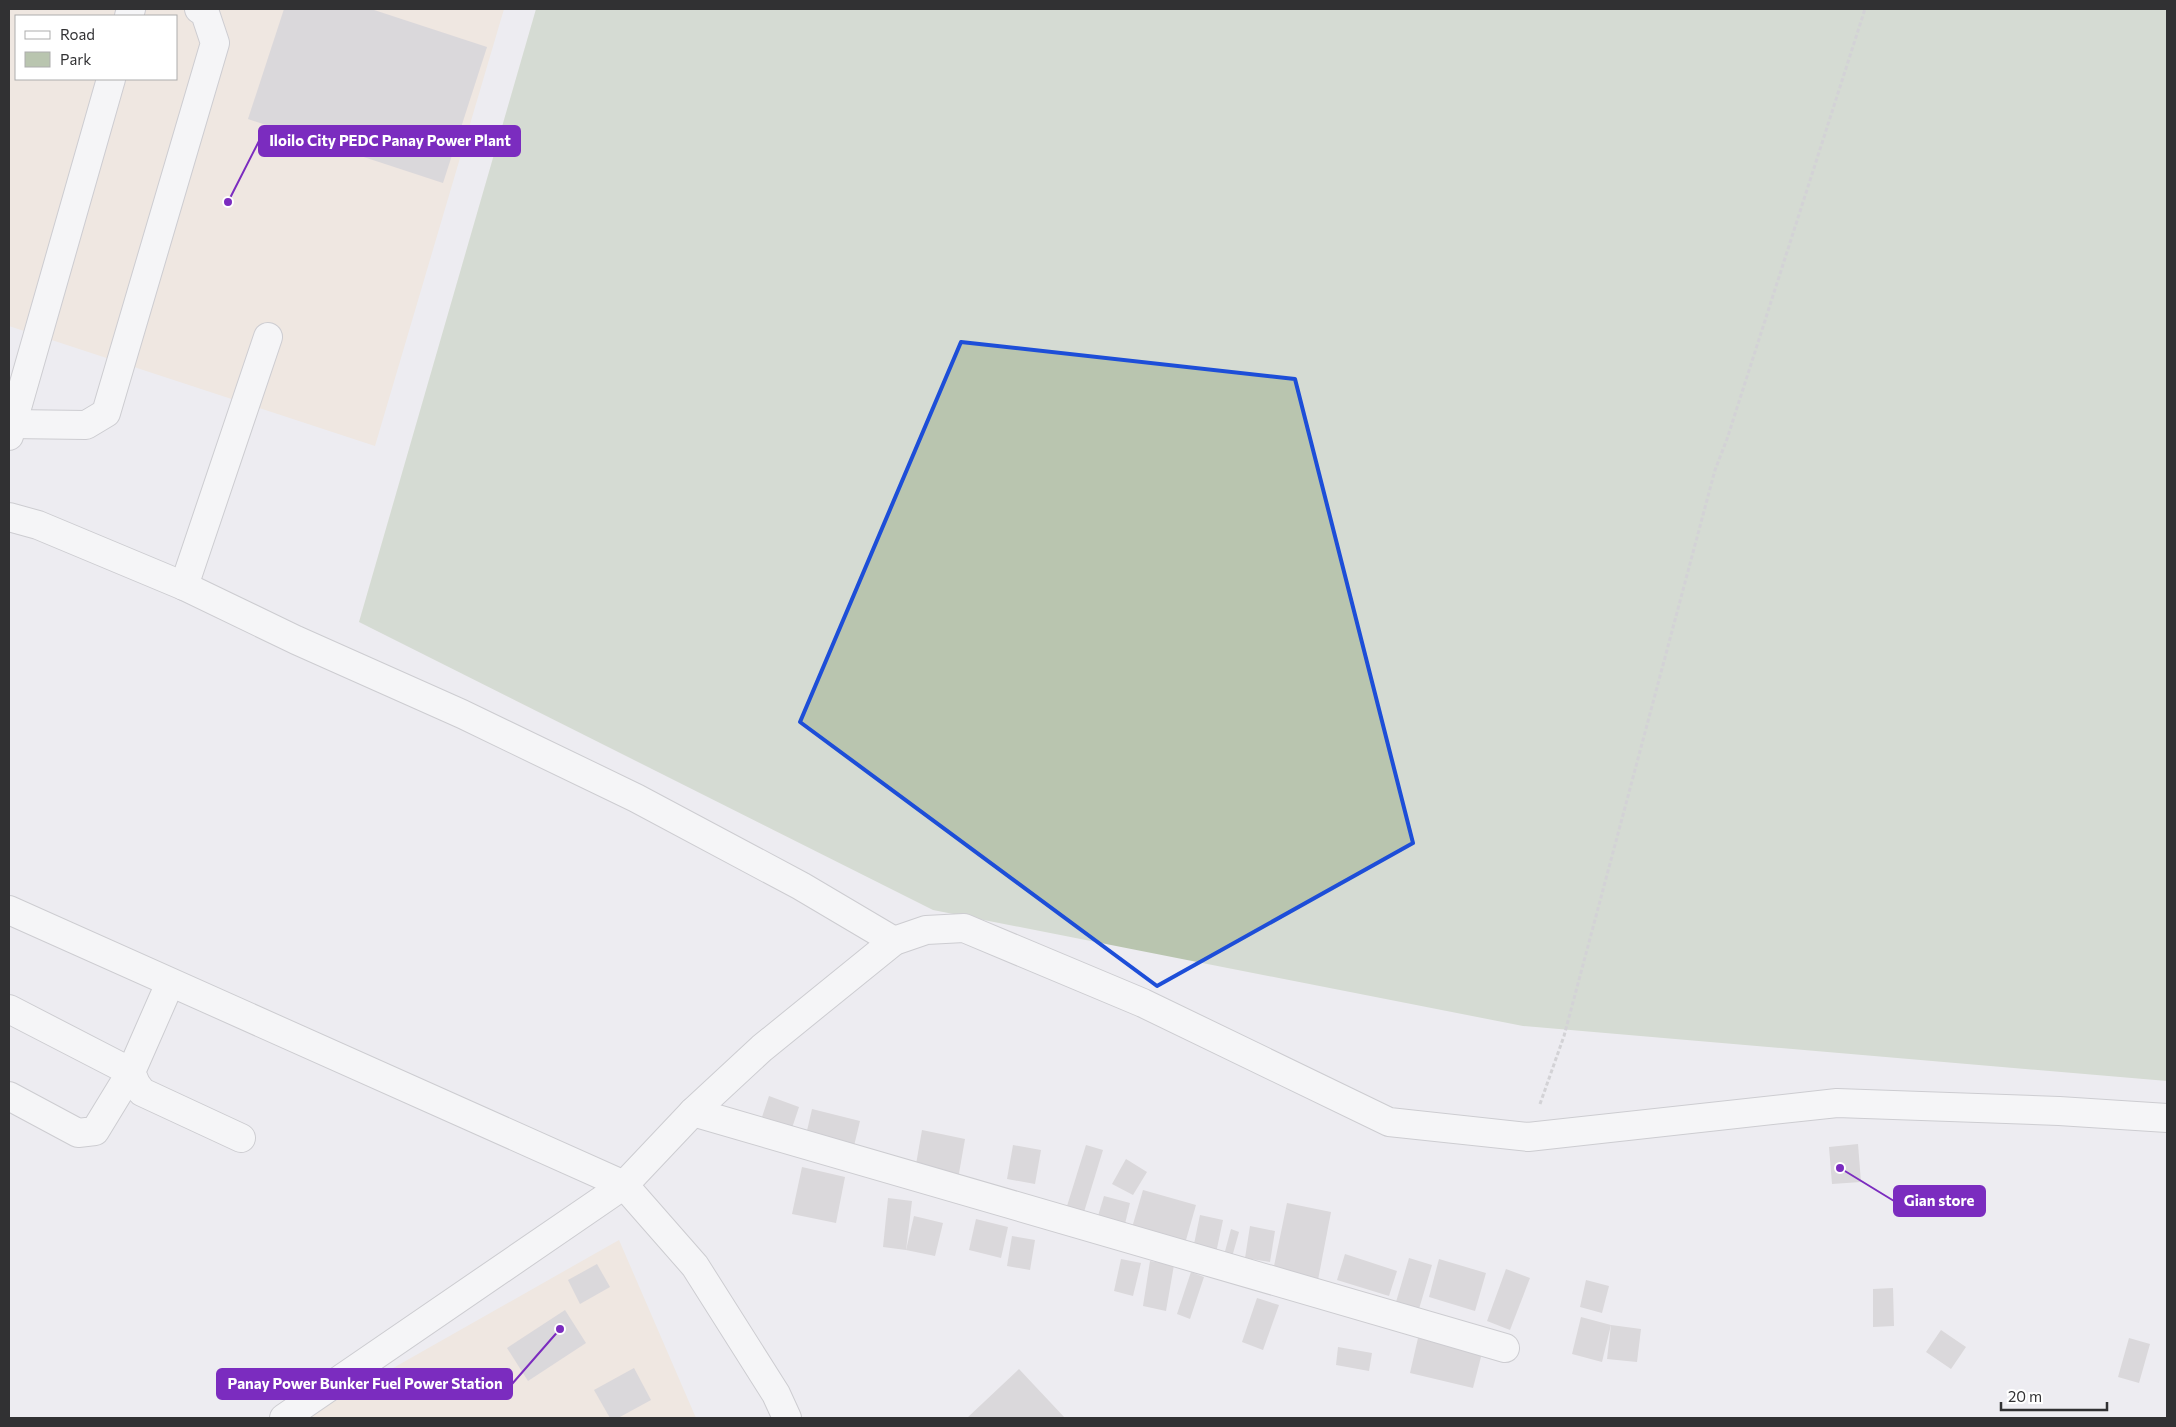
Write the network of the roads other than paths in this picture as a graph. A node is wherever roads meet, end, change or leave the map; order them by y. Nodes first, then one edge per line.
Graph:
1 (199, 9) edge
2 (110, 80) edge
3 (268, 337) dead end
4 (10, 430) edge
5 (9, 516) edge
6 (184, 586) junction
7 (9, 910) edge
8 (894, 942) junction
9 (170, 983) junction
10 (9, 1009) edge
11 (131, 1072) junction
12 (9, 1096) edge
13 (693, 1112) junction
14 (2167, 1118) edge
15 (241, 1138) dead end
16 (624, 1185) junction
17 (1505, 1348) dead end
18 (284, 1418) edge
19 (787, 1418) edge

1 - 4 street
2 - 4 street
3 - 6 street
5 - 6 street
6 - 8 street
7 - 9 street
8 - 13 street
8 - 14 street
9 - 11 street
9 - 16 street
10 - 11 street
11 - 12 street
11 - 15 street
13 - 16 street
13 - 17 street
16 - 18 street
16 - 19 street

